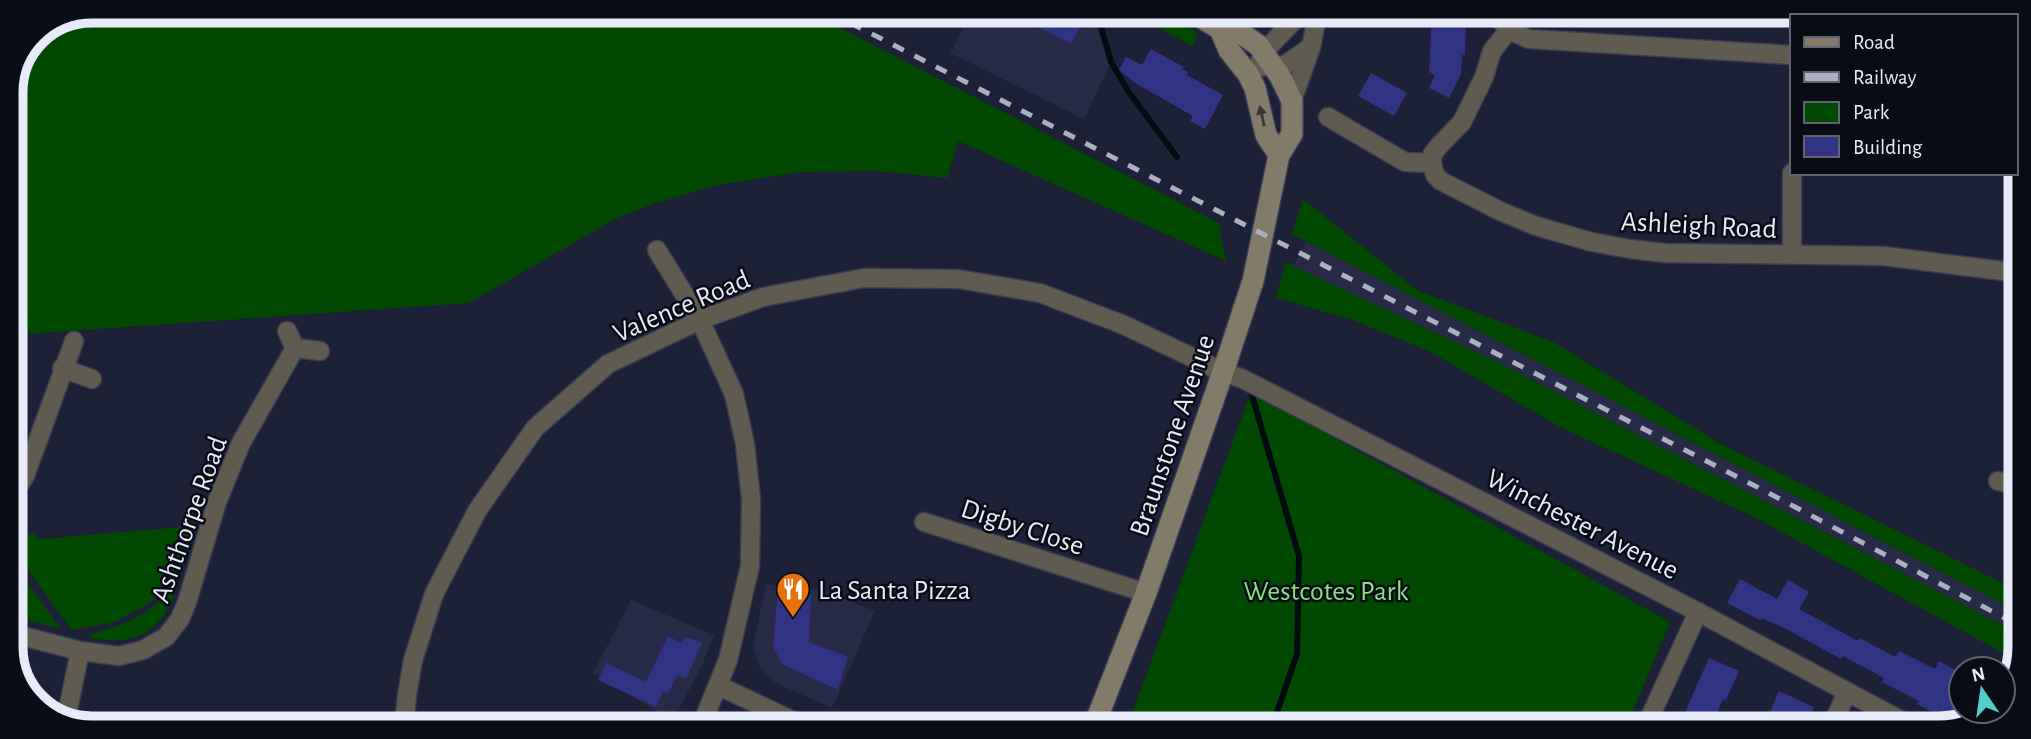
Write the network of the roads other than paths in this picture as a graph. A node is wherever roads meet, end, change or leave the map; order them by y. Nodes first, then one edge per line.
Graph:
1 (1210, 23) edge
2 (1292, 23) edge
3 (1316, 23) edge
4 (1503, 23) edge
5 (1509, 30) junction
6 (1311, 47) junction
7 (1790, 55) edge
8 (1261, 65) junction
9 (1292, 102) junction
10 (1328, 117) dead end
11 (1279, 155) junction
12 (1432, 163) junction
13 (1792, 175) edge
14 (657, 250) dead end
15 (1791, 255) junction
16 (2008, 271) edge
17 (700, 320) junction
18 (287, 331) dead end
19 (74, 341) dead end
20 (295, 348) junction
21 (320, 351) dead end
22 (62, 368) junction
23 (1223, 372) junction
24 (92, 379) dead end
25 (23, 479) edge
26 (1998, 481) dead end
27 (2008, 483) edge
28 (924, 522) dead end
29 (1146, 593) junction
30 (1698, 612) junction
31 (23, 636) edge
32 (80, 651) junction
33 (719, 686) junction
34 (1847, 692) junction
35 (67, 712) edge
36 (405, 716) edge
37 (706, 716) edge
38 (783, 716) edge
39 (1098, 716) edge
40 (1650, 716) edge
41 (1836, 716) edge
42 (1892, 716) edge

1 - 8 street
2 - 8 street
3 - 6 street, Braunstone Avenue
4 - 5 street
5 - 7 street
5 - 12 street
6 - 8 street
6 - 9 street, Braunstone Avenue
8 - 9 street, Braunstone Avenue
11 -> 8 street
9 - 11 street, Braunstone Avenue
10 - 12 street
11 - 23 street, Braunstone Avenue
12 - 15 street, Ashleigh Road
13 - 15 street
14 - 17 street
15 - 16 street, Ashleigh Road
17 - 23 street, Valence Road
17 - 33 street
17 - 36 street, Valence Road
18 - 20 street
19 - 22 street
20 - 21 street
20 - 32 street, Ashthorpe Road
22 - 24 street
22 - 25 street
23 - 29 street, Braunstone Avenue
23 - 30 street, Winchester Avenue
26 - 27 street
28 - 29 street, Digby Close
29 - 39 street, Braunstone Avenue
30 - 34 street, Winchester Avenue
30 - 40 street
31 - 32 street, Ashthorpe Road
32 - 35 street
33 - 37 street
33 - 38 street
34 - 41 street
34 - 42 street, Winchester Avenue

